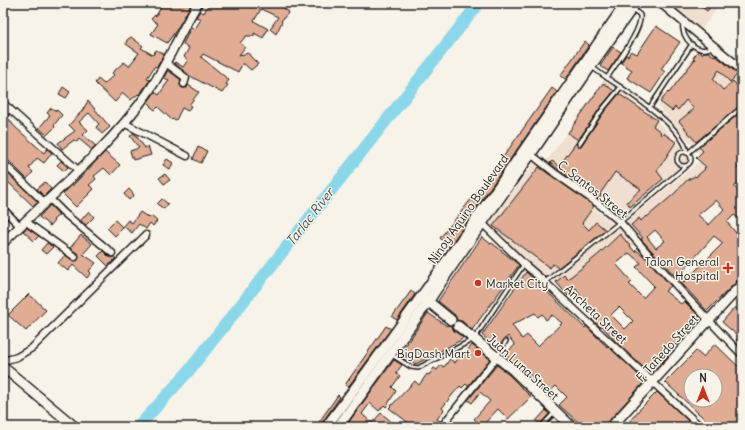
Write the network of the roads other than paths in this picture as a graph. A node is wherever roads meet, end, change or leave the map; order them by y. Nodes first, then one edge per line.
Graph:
1 (198, 3) edge
2 (661, 3) edge
3 (631, 5) edge
4 (683, 21) junction
5 (692, 44) junction
6 (713, 46) junction
7 (166, 62) junction
8 (588, 64) junction
9 (742, 70) edge
10 (607, 78) junction
11 (184, 84) dead end
12 (621, 87) junction
13 (3, 103) edge
14 (650, 107) junction
15 (742, 107) edge
16 (9, 108) junction
17 (3, 116) edge
18 (124, 123) junction
19 (579, 144) dead end
20 (528, 152) junction
21 (687, 153) junction
22 (187, 156) dead end
23 (3, 163) edge
24 (685, 167) junction
25 (79, 171) junction
26 (47, 200) junction
27 (3, 209) edge
28 (480, 221) junction
29 (620, 222) junction
30 (22, 223) junction
31 (146, 235) dead end
32 (3, 243) edge
33 (112, 252) dead end
34 (75, 257) dead end
35 (524, 264) junction
36 (545, 282) junction
37 (742, 284) edge
38 (425, 299) junction
39 (708, 320) junction
40 (474, 339) junction
41 (506, 341) dead end
42 (387, 352) junction
43 (742, 355) edge
44 (497, 356) junction
45 (3, 361) edge
46 (3, 367) edge
47 (653, 382) junction
48 (556, 412) junction
49 (75, 427) edge
50 (326, 427) edge
51 (338, 427) edge
52 (441, 427) edge
53 (541, 427) edge
54 (572, 427) edge
55 (611, 427) edge
56 (701, 427) edge

1 - 7 street
2 - 4 street
3 - 8 main road, Ninoy Aquino Boulevard
3 - 10 lane
4 - 5 lane
4 - 6 street
5 - 6 lane
5 - 14 lane
6 - 9 street
7 - 11 street
7 - 18 street
8 - 10 lane
8 - 20 main road, Ninoy Aquino Boulevard
10 - 12 lane
12 - 14 lane
12 - 19 lane
13 - 16 street
14 - 21 lane
15 - 21 lane
16 - 17 street
16 - 25 street
18 - 22 street
18 - 25 street
20 - 28 main road, Ninoy Aquino Boulevard
20 - 29 street, C. Santos Street
21 - 24 lane
21 - 24 lane
23 - 26 street
24 - 29 lane
25 - 26 street
26 - 30 street
26 - 33 street
27 - 30 street
28 - 35 street, Ancheta Street
28 - 38 main road, Ninoy Aquino Boulevard
29 - 36 lane
29 - 39 street, C. Santos Street
30 - 32 street
30 - 34 street
31 - 45 street
35 - 36 street, Ancheta Street
35 - 40 lane
36 - 47 street, Ancheta Street
37 - 39 main road, F. Tañedo Street
38 - 40 main road, Juan Luna Street
38 - 42 main road, Ninoy Aquino Boulevard
39 - 43 street, C. Santos Street
39 - 47 main road, F. Tañedo Street
40 - 42 lane
40 - 44 main road, Juan Luna Street
41 - 44 lane
42 - 50 main road, Ninoy Aquino Boulevard
42 - 51 main road, Ninoy Aquino Boulevard
44 - 48 main road, Juan Luna Street
44 - 52 street
46 - 49 main road
47 - 55 main road, F. Tañedo Street
47 - 56 street, Ancheta Street
48 - 53 lane
48 - 54 main road, Juan Luna Street

